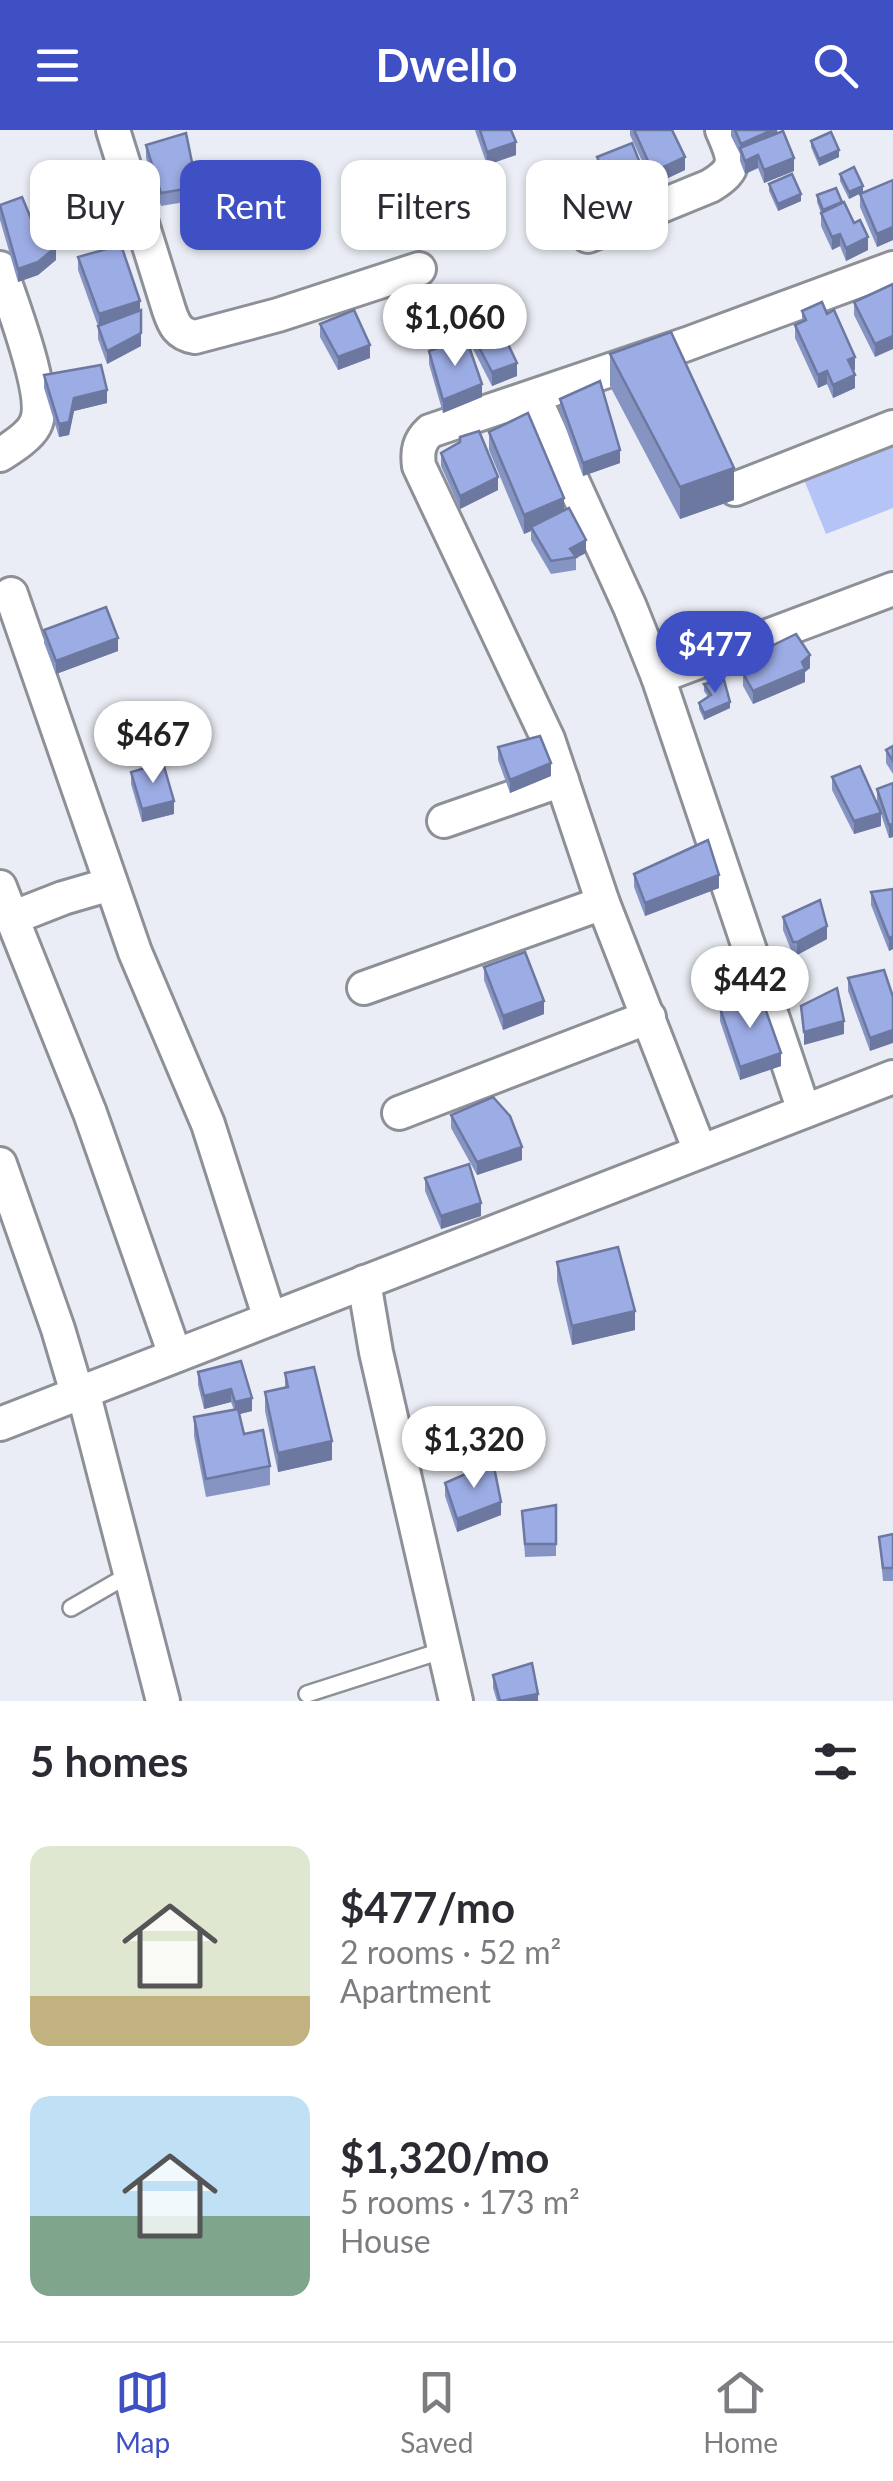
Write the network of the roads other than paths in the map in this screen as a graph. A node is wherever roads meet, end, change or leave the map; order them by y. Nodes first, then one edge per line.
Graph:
1 (113, 130) edge
2 (722, 130) edge
3 (668, 203) edge
4 (0, 268) edge
5 (893, 268) edge
6 (419, 269) dead end
7 (534, 397) junction
8 (893, 427) edge
9 (0, 455) edge
10 (735, 488) edge
11 (893, 588) edge
12 (11, 594) dead end
13 (658, 676) junction
14 (562, 780) junction
15 (444, 821) dead end
16 (111, 884) junction
17 (0, 887) edge
18 (603, 903) junction
19 (12, 918) junction
20 (364, 988) dead end
21 (649, 1018) junction
22 (893, 1077) edge
23 (804, 1111) junction
24 (399, 1114) dead end
25 (700, 1151) junction
26 (0, 1164) edge
27 (364, 1282) junction
28 (270, 1319) junction
29 (174, 1355) junction
30 (80, 1392) junction
31 (0, 1424) edge
32 (130, 1574) junction
33 (71, 1608) dead end
34 (444, 1650) junction
35 (307, 1694) dead end
36 (163, 1701) edge
37 (456, 1701) edge

1 - 6 street
2 - 3 street
4 - 9 street
5 - 7 street
7 - 13 street
7 - 14 street
8 - 10 street
11 - 13 street
12 - 16 street
13 - 23 street
14 - 15 street
14 - 18 street
16 - 19 street
16 - 28 street
17 - 19 street
18 - 20 street
18 - 21 street
19 - 29 street
21 - 24 street
21 - 25 street
22 - 23 street
23 - 25 street
25 - 27 street
26 - 30 street
27 - 28 street
27 - 34 street
28 - 29 street
29 - 30 street
30 - 31 street
30 - 32 street
32 - 33 lane
32 - 36 street
34 - 35 lane
34 - 37 street

